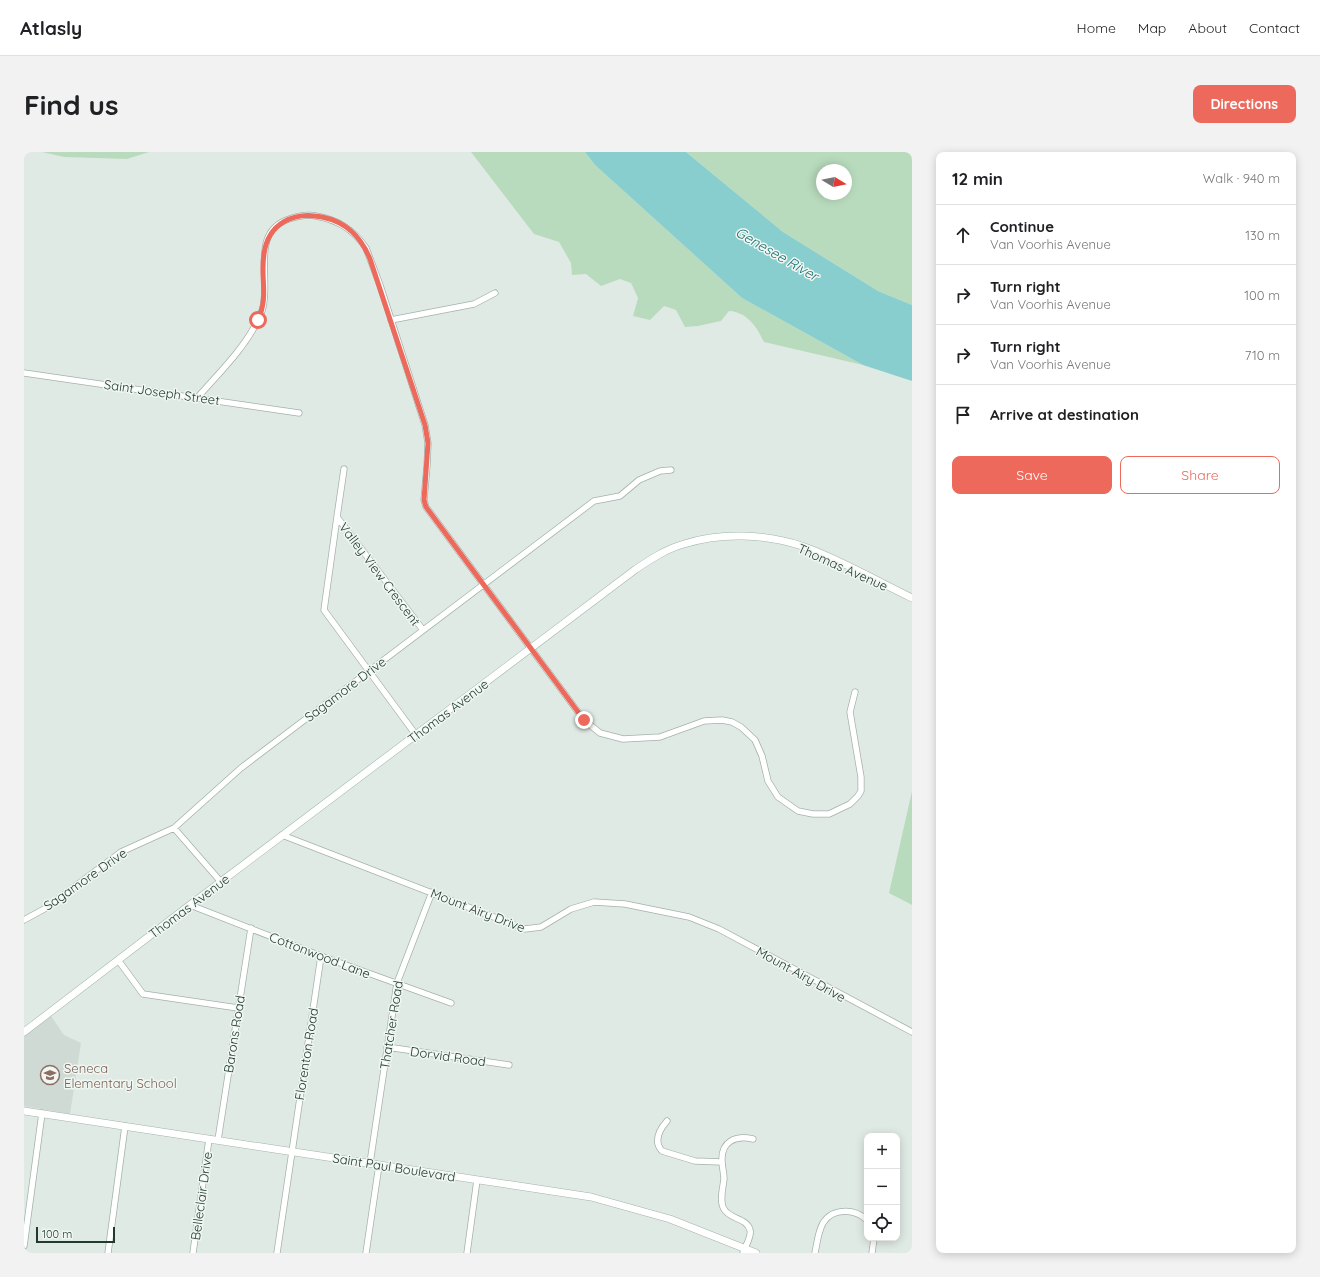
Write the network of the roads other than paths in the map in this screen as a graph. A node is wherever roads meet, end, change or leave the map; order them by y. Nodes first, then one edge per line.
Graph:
1 (496, 293) dead end
2 (391, 320) junction
3 (24, 373) edge
4 (198, 397) junction
5 (299, 413) dead end
6 (344, 469) dead end
7 (671, 470) dead end
8 (337, 517) junction
9 (482, 585) junction
10 (912, 598) edge
11 (423, 630) junction
12 (530, 649) junction
13 (368, 671) junction
14 (855, 692) dead end
15 (416, 735) junction
16 (174, 828) junction
17 (282, 835) junction
18 (221, 882) junction
19 (432, 892) junction
20 (190, 905) junction
21 (24, 920) edge
22 (251, 928) junction
23 (321, 956) junction
24 (118, 960) junction
25 (396, 983) junction
26 (451, 1003) dead end
27 (238, 1008) junction
28 (24, 1032) edge
29 (912, 1032) edge
30 (387, 1047) junction
31 (509, 1065) dead end
32 (24, 1110) edge
33 (42, 1114) junction
34 (667, 1121) dead end
35 (125, 1126) junction
36 (209, 1139) junction
37 (753, 1139) dead end
38 (218, 1140) junction
39 (291, 1152) junction
40 (722, 1162) junction
41 (370, 1164) junction
42 (379, 1165) junction
43 (477, 1180) junction
44 (864, 1218) edge
45 (874, 1241) edge
46 (24, 1246) edge
47 (744, 1251) edge
48 (108, 1253) edge
49 (193, 1253) edge
50 (277, 1253) edge
51 (366, 1253) edge
52 (467, 1253) edge
53 (756, 1253) edge
54 (815, 1253) edge
55 (872, 1253) edge

1 - 2 street
2 - 4 street
2 - 9 street
3 - 4 street, Saint Joseph Street
4 - 5 street, Saint Joseph Street
6 - 8 street, Valley View Crescent
7 - 9 street, Sagamore Drive
8 - 11 street, Valley View Crescent
8 - 13 street, Valley View Crescent
9 - 11 street, Sagamore Drive
9 - 12 street
10 - 12 main road, Thomas Avenue
11 - 13 street, Sagamore Drive
12 - 14 street
12 - 15 main road, Thomas Avenue
13 - 15 street, Valley View Crescent
13 - 16 street, Sagamore Drive
15 - 17 main road, Thomas Avenue
16 - 18 street
16 - 21 street, Sagamore Drive
17 - 18 main road, Thomas Avenue
17 - 19 street, Mount Airy Drive
18 - 20 main road, Thomas Avenue
19 - 25 street, Thatcher Road
19 - 29 street, Mount Airy Drive
20 - 22 street, Cottonwood Lane
20 - 24 main road, Thomas Avenue
22 - 23 street, Cottonwood Lane
22 - 27 street, Barons Road
23 - 25 street, Cottonwood Lane
23 - 39 street, Florenton Road
24 - 27 street
24 - 28 main road, Thomas Avenue
25 - 26 street, Cottonwood Lane
25 - 30 street, Thatcher Road
27 - 38 street, Barons Road
30 - 31 street, Dorvid Road
30 - 41 street, Thatcher Road
32 - 33 main road, Saint Paul Boulevard
33 - 35 main road, Saint Paul Boulevard
33 - 46 street
34 - 40 street
35 - 36 main road, Saint Paul Boulevard
35 - 48 street
36 - 38 main road, Saint Paul Boulevard
36 - 49 street, Belleclair Drive
37 - 40 street
38 - 39 main road, Saint Paul Boulevard
39 - 41 main road, Saint Paul Boulevard
39 - 50 street, Florenton Road
40 - 47 street
41 - 42 main road, Saint Paul Boulevard
42 - 43 main road, Saint Paul Boulevard
42 - 51 street
43 - 47 main road, Saint Paul Boulevard
43 - 52 street
44 - 54 street
45 - 55 street
47 - 53 main road, Saint Paul Boulevard

